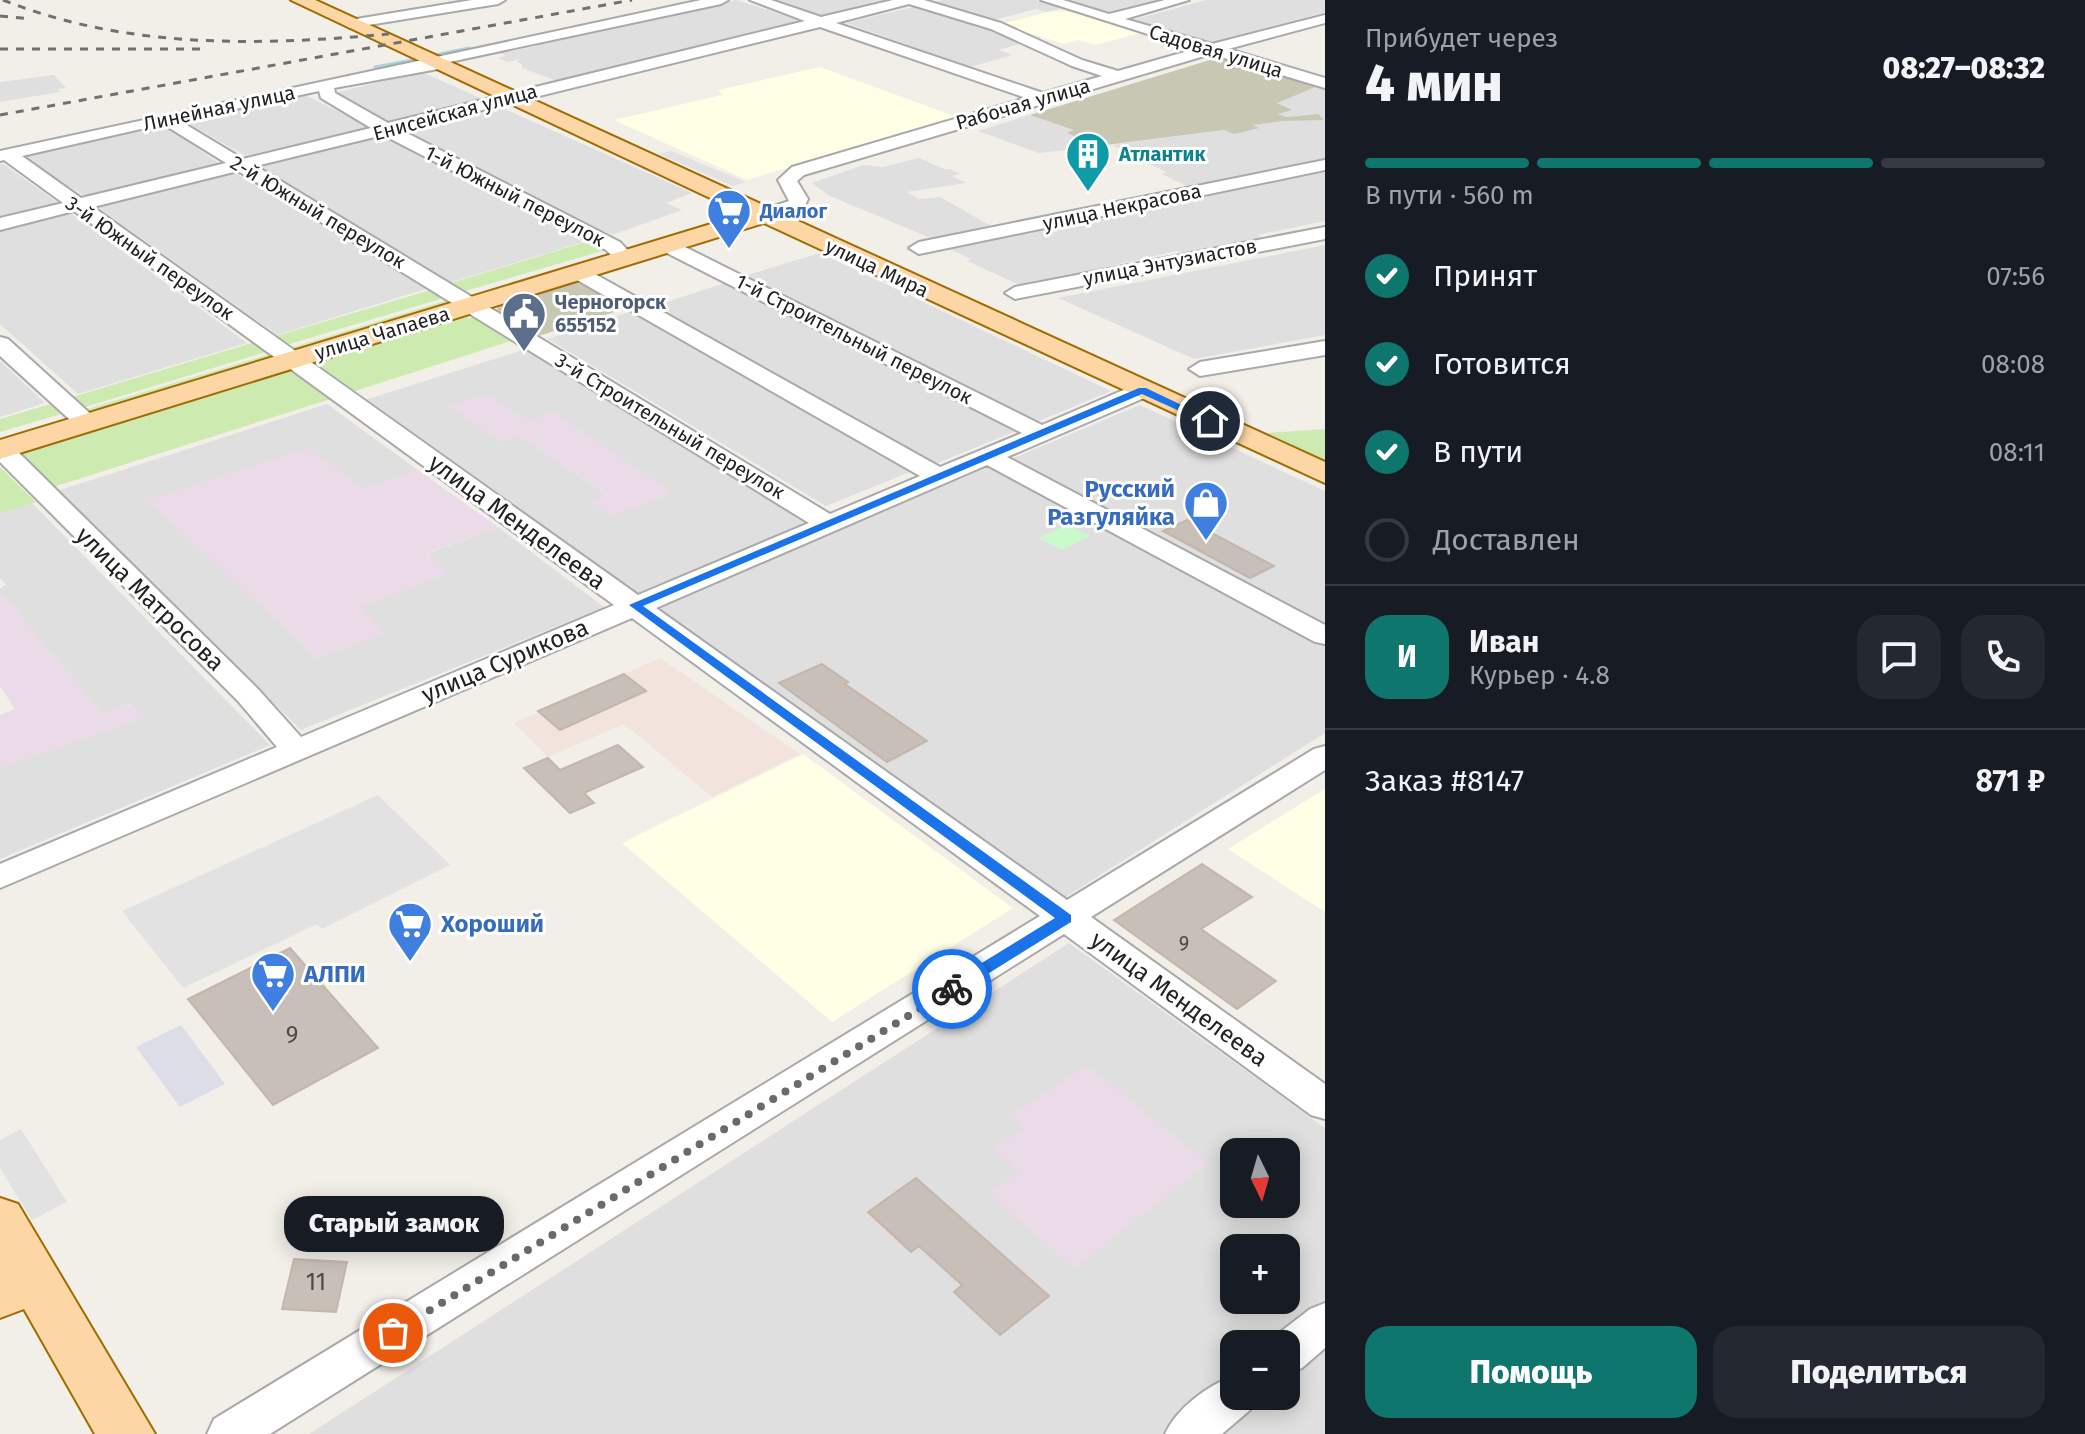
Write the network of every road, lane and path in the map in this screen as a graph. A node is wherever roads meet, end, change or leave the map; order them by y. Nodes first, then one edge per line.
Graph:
1 (300, 0) edge
2 (498, 0) edge
3 (721, 0) edge
4 (757, 0) edge
5 (910, 0) edge
6 (1048, 0) edge
7 (1182, 0) edge
8 (1108, 19) junction
9 (1325, 19) edge
10 (822, 22) junction
11 (350, 24) junction
12 (1215, 50) junction
13 (434, 63) junction
14 (1117, 76) junction
15 (1325, 83) edge
16 (326, 85) junction
17 (510, 97) junction
18 (1040, 98) junction
19 (166, 119) junction
20 (387, 130) junction
21 (3, 155) edge
22 (241, 165) junction
23 (1325, 165) edge
24 (75, 206) junction
25 (763, 216) junction
26 (0, 224) edge
27 (1325, 233) edge
28 (668, 246) junction
29 (919, 248) dead end
30 (626, 259) junction
31 (579, 273) junction
32 (1015, 293) dead end
33 (471, 306) junction
34 (0, 344) edge
35 (1325, 348) edge
36 (294, 360) junction
37 (1200, 369) dead end
38 (1143, 390) junction
39 (87, 423) junction
40 (1040, 433) junction
41 (0, 450) edge
42 (988, 456) junction
43 (1325, 474) edge
44 (938, 476) junction
45 (827, 523) junction
46 (635, 605) junction
47 (1325, 636) edge
48 (296, 750) junction
49 (1325, 756) edge
50 (0, 877) edge
51 (1066, 918) junction
52 (1325, 1104) edge
53 (0, 1219) edge
54 (17, 1286) edge
55 (1325, 1322) edge
56 (1300, 1343) edge
57 (1220, 1408) edge
58 (126, 1434) edge
59 (230, 1434) edge
60 (1188, 1434) edge

1 - 11 main road, улица Мира
2 - 11 street
3 - 13 street, Линейная улица
4 - 10 street
5 - 10 street, Енисейская улица
5 - 14 street
6 - 8 street, Садовая улица
7 - 8 street
8 - 12 street, Садовая улица
9 - 12 street, Рабочая улица
10 - 17 street, Енисейская улица
10 - 18 street
11 - 13 main road, улица Мира
12 - 14 street, Рабочая улица
12 - 15 street, Садовая улица
13 - 16 street, Линейная улица
13 - 17 main road, улица Мира
14 - 18 street, Рабочая улица
16 - 19 street, Линейная улица
16 - 20 street, 1-й Южный переулок
17 - 20 street, Енисейская улица
17 - 25 main road, улица Мира
18 - 25 street, Рабочая улица
19 - 21 street, Линейная улица
19 - 22 street, 2-й Южный переулок
20 - 22 street, Енисейская улица
20 - 30 street, 1-й Южный переулок
21 - 24 street, 3-й Южный переулок
22 - 24 street, Енисейская улица
22 - 33 street, 2-й Южный переулок
23 - 29 street, улица Некрасова
24 - 26 street, Енисейская улица
24 - 36 street, 3-й Южный переулок
25 - 28 main road, улица Чапаева
25 - 38 main road, улица Мира
27 - 32 street, улица Энтузиастов
28 - 30 main road, улица Чапаева
28 - 40 street, 1-й Строительный переулок
30 - 31 main road, улица Чапаева
31 - 33 main road, улица Чапаева
31 - 44 street
33 - 36 main road, улица Чапаева
33 - 45 street, 3-й Строительный переулок
34 - 39 street
35 - 37 street
36 - 39 main road, улица Чапаева
36 - 46 street, улица Менделеева
38 - 40 street, улица Сурикова
38 - 43 main road, улица Мира
39 - 41 main road, улица Чапаева
40 - 42 street, улица Сурикова
41 - 48 street, улица Матросова
42 - 44 street, улица Сурикова
42 - 47 street
44 - 45 street, улица Сурикова
45 - 46 street, улица Сурикова
46 - 48 street, улица Сурикова
46 - 51 street, улица Менделеева
48 - 50 street, улица Сурикова
49 - 51 street
51 - 52 street, улица Менделеева
51 - 59 street
53 - 54 main road
54 - 58 main road
55 - 56 street
57 - 60 street

